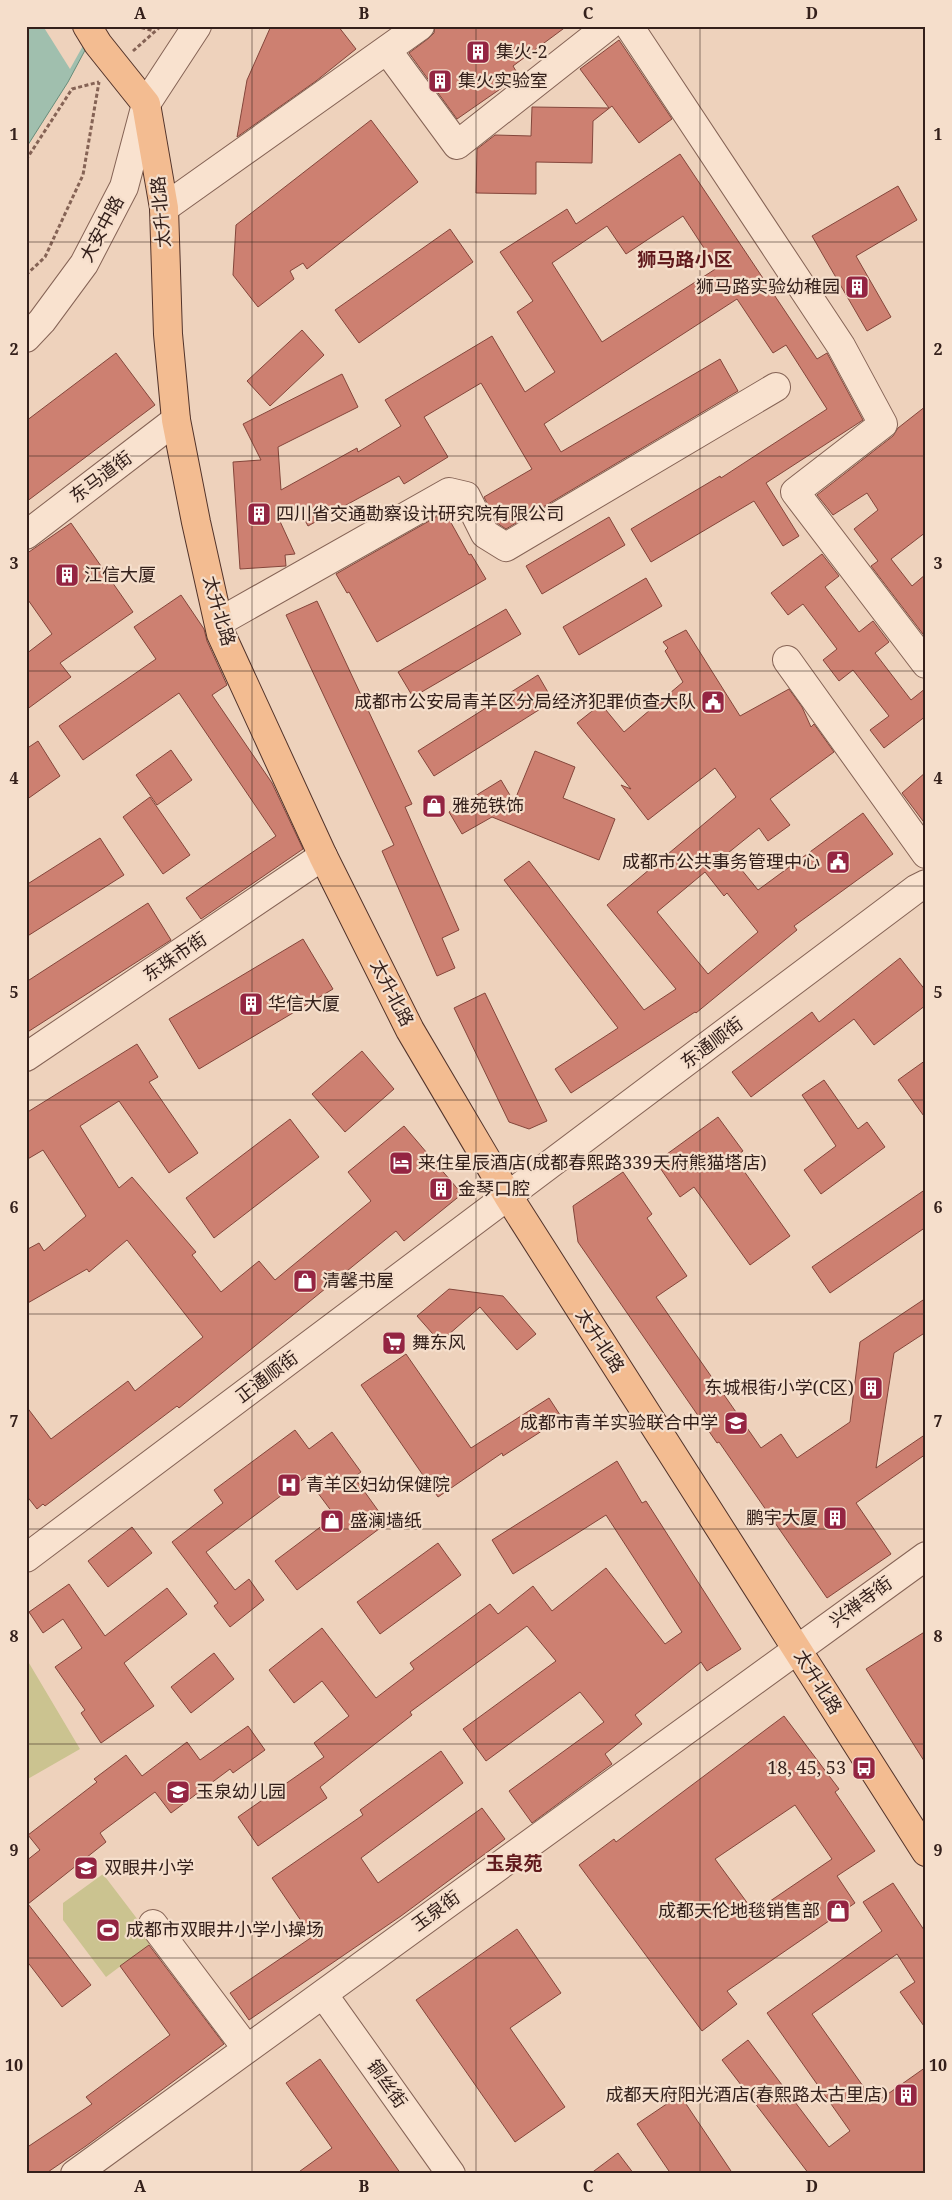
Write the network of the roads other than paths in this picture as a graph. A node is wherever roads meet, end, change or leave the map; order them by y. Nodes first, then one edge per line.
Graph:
1 (197, 26) edge
2 (420, 26) edge
3 (608, 26) edge
4 (629, 26) edge
5 (92, 35) edge
6 (387, 50) junction
7 (146, 104) junction
8 (164, 208) junction
9 (26, 338) edge
10 (776, 387) dead end
11 (176, 420) junction
12 (26, 535) edge
13 (218, 622) junction
14 (787, 660) dead end
15 (926, 664) edge
16 (926, 854) edge
17 (323, 856) junction
18 (922, 892) edge
19 (26, 1057) edge
20 (508, 1196) junction
21 (926, 1556) edge
22 (26, 1558) edge
23 (797, 1649) junction
24 (926, 1852) edge
25 (154, 1924) dead end
26 (323, 1994) junction
27 (246, 2049) junction
28 (76, 2174) edge
29 (451, 2174) edge

1 - 7 street, 大安中路
2 - 6 street
3 - 6 street
4 - 15 street
5 - 7 main road, 太升北路
6 - 8 street
7 - 8 main road, 太升北路
7 - 9 street, 大安中路
8 - 11 main road, 太升北路
10 - 13 street
11 - 12 street, 东马道街
11 - 13 main road, 太升北路
13 - 17 main road, 太升北路
14 - 16 street
17 - 19 street, 东珠市街
17 - 20 main road, 太升北路
18 - 20 street, 东通顺街
20 - 22 street, 正通顺街
20 - 23 main road, 太升北路
21 - 23 street, 兴禅寺街
23 - 24 main road, 太升北路
23 - 26 street, 玉泉街
25 - 27 street
26 - 27 street, 玉泉街
26 - 29 street, 铜丝街
27 - 28 street, 玉泉街

